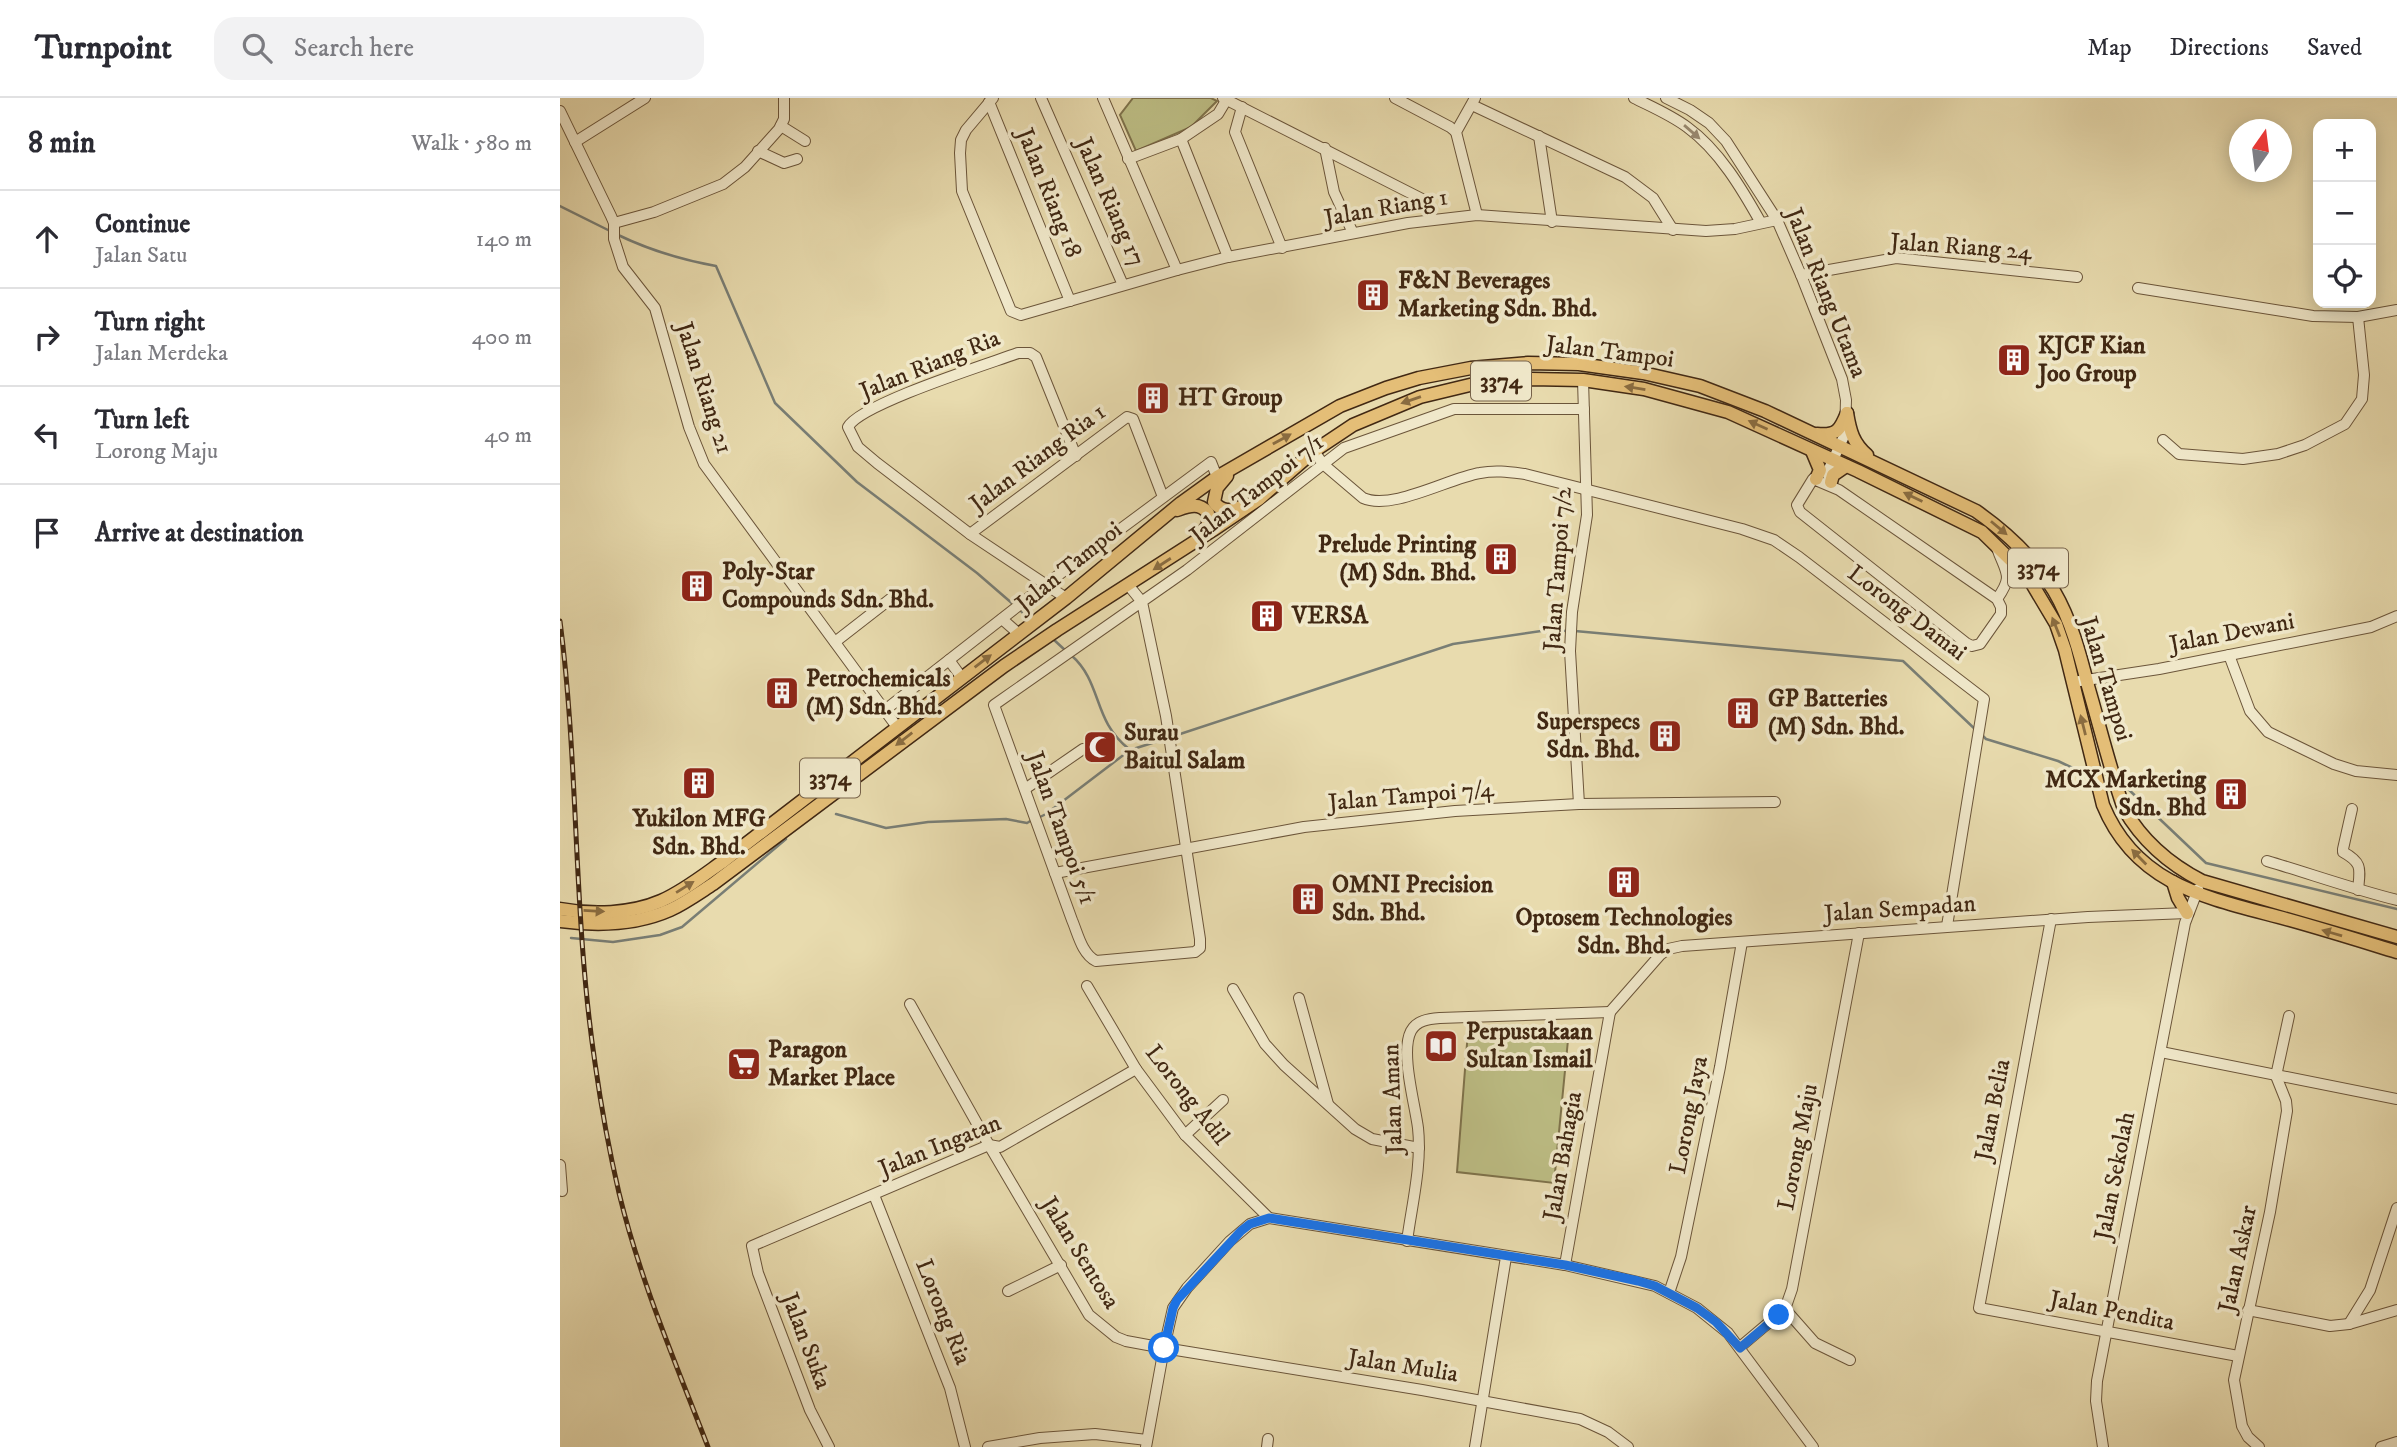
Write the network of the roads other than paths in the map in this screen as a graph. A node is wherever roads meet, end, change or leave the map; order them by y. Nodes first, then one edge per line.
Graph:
1 (645, 98) edge
2 (784, 98) edge
3 (1041, 98) edge
4 (1103, 98) edge
5 (1395, 98) edge
6 (1633, 98) edge
7 (1666, 98) edge
8 (1225, 99) edge
9 (991, 100) edge
10 (1473, 101) edge
11 (1242, 107) junction
12 (560, 111) edge
13 (781, 126) junction
14 (1456, 132) junction
15 (1539, 136) junction
16 (1181, 139) junction
17 (805, 141) dead end
18 (575, 142) junction
19 (1325, 148) junction
20 (758, 151) junction
21 (797, 159) dead end
22 (1128, 159) junction
23 (1429, 202) dead end
24 (1477, 215) junction
25 (1777, 220) junction
26 (1552, 222) junction
27 (1761, 223) junction
28 (1673, 230) junction
29 (614, 231) junction
30 (1353, 233) junction
31 (1282, 248) junction
32 (1228, 257) junction
33 (1177, 270) junction
34 (1801, 275) junction
35 (2077, 277) dead end
36 (1123, 285) junction
37 (2138, 288) dead end
38 (1070, 301) junction
39 (2397, 310) edge
40 (2358, 317) junction
41 (1583, 380) junction
42 (1584, 409) junction
43 (1847, 413) junction
44 (1813, 434) junction
45 (2163, 440) dead end
46 (1839, 447) junction
47 (1314, 451) junction
48 (1812, 451) junction
49 (1076, 456) junction
50 (1833, 461) junction
51 (1239, 464) junction
52 (1323, 464) junction
53 (1877, 464) junction
54 (1846, 466) junction
55 (1217, 477) junction
56 (1816, 479) junction
57 (1835, 486) junction
58 (1586, 489) junction
59 (1163, 497) junction
60 (1259, 499) junction
61 (1170, 512) junction
62 (970, 534) junction
63 (1195, 543) junction
64 (1995, 543) junction
65 (1202, 558) junction
66 (1045, 585) junction
67 (1129, 586) junction
68 (898, 593) dead end
69 (1066, 598) junction
70 (1997, 598) junction
71 (1142, 603) junction
72 (1006, 616) junction
73 (2397, 617) edge
74 (1023, 630) junction
75 (835, 642) junction
76 (2229, 655) junction
77 (949, 660) junction
78 (962, 678) junction
79 (2087, 680) junction
80 (2073, 682) junction
81 (994, 705) joint
82 (885, 710) junction
83 (897, 727) junction
84 (1083, 749) dead end
85 (2397, 775) edge
86 (1025, 791) junction
87 (1775, 802) dead end
88 (1579, 804) junction
89 (2352, 809) dead end
90 (1187, 848) junction
91 (2267, 861) dead end
92 (1055, 873) junction
93 (2202, 881) junction
94 (2173, 882) junction
95 (2358, 890) junction
96 (2196, 894) junction
97 (2397, 900) edge
98 (560, 909) edge
99 (2187, 913) junction
100 (2051, 919) junction
101 (560, 920) edge
102 (1947, 926) junction
103 (1859, 933) junction
104 (2397, 937) edge
105 (1742, 942) junction
106 (2397, 952) edge
107 (1087, 986) dead end
108 (1233, 989) dead end
109 (1299, 998) dead end
110 (910, 1004) dead end
111 (1609, 1012) junction
112 (2289, 1016) dead end
113 (2161, 1052) junction
114 (1136, 1069) junction
115 (2276, 1076) junction
116 (2397, 1099) edge
117 (1223, 1100) dead end
118 (1328, 1105) junction
119 (1185, 1135) junction
120 (989, 1145) junction
121 (1419, 1148) junction
122 (560, 1165) edge
123 (562, 1191) dead end
124 (874, 1195) junction
125 (2397, 1208) edge
126 (1269, 1218) junction
127 (2394, 1227) edge
128 (1407, 1241) junction
129 (752, 1246) joint
130 (1506, 1257) junction
131 (1061, 1265) junction
132 (1565, 1265) junction
133 (1008, 1291) dead end
134 (1669, 1293) junction
135 (1979, 1308) joint
136 (1785, 1309) junction
137 (2248, 1310) junction
138 (2397, 1310) edge
139 (2348, 1324) junction
140 (2107, 1332) junction
141 (1164, 1348) junction
142 (1740, 1348) junction
143 (2238, 1356) junction
144 (1850, 1360) dead end
145 (1483, 1400) junction
146 (2397, 1442) edge
147 (1147, 1443) edge
148 (829, 1447) edge
149 (965, 1447) edge
150 (988, 1447) edge
151 (1475, 1447) edge
152 (1628, 1447) edge
153 (1813, 1447) edge
154 (2103, 1447) edge
155 (2259, 1447) edge
156 (2381, 1447) edge

1 - 18 street
2 - 13 street
3 - 36 street, Jalan Riang 17
4 - 22 street
5 - 14 street
6 -> 27 street
7 - 25 street, Jalan Riang Utama
8 - 11 street
8 - 16 street
9 - 38 street, Jalan Riang 18
9 - 38 street, Jalan Riang 1
10 - 14 street
10 - 15 street
11 - 19 street
11 - 31 street
12 - 18 street, Jalan Riang 21
13 - 17 street
13 - 20 street
14 - 24 street
15 - 26 street
15 - 28 street
16 - 22 street
16 - 32 street
18 - 29 street, Jalan Riang 21
19 - 23 street
19 - 30 street
20 - 21 street
20 - 29 street
22 - 33 street
24 - 26 street, Jalan Riang 1
24 - 30 street, Jalan Riang 1
25 - 27 street, Jalan Riang 1
25 - 34 street, Jalan Riang Utama
26 - 28 street, Jalan Riang 1
27 - 28 street, Jalan Riang 1
29 - 75 street, Jalan Riang 21
30 - 31 street, Jalan Riang 1
31 - 32 street, Jalan Riang 1
32 - 33 street, Jalan Riang 1
33 - 36 street, Jalan Riang 1
34 - 35 street, Jalan Riang 24
34 - 43 street, Jalan Riang Utama
36 - 38 street, Jalan Riang 1
37 - 40 street
39 - 40 street
40 - 45 street
41 - 42 street, Jalan Tampoi 7/2
41 -> 47 main road, Jalan Tampoi / 3374
48 -> 41 main road, Jalan Tampoi / 3374
42 - 52 street, Jalan Tampoi 7/1
42 - 58 street, Jalan Tampoi 7/2
43 - 44 main road
43 - 46 street, Jalan Riang Utama
43 - 53 main road
44 - 46 main road, Jalan Tampoi / 3374
51 -> 44 main road, Jalan Tampoi / 3374
46 - 50 street, Jalan Riang Utama
46 - 53 main road, Jalan Tampoi / 3374
47 - 52 street
47 - 60 main road, Jalan Tampoi / 3374
48 - 50 main road, Jalan Tampoi / 3374
48 - 56 main road
49 - 59 street, Jalan Riang Ria 1
49 - 62 street, Jalan Riang Ria 1
49 - 62 street, Jalan Riang Ria
50 - 54 main road, Jalan Tampoi / 3374
50 - 57 street, Jalan Riang Utama
51 - 55 main road, Jalan Tampoi / 3374
51 - 60 main road
52 - 58 street
52 - 65 street, Jalan Tampoi 7/1
53 -> 79 main road, Jalan Tampoi / 3374
54 - 57 main road
64 -> 54 main road, Jalan Tampoi / 3374
55 - 59 street
55 - 61 main road, Jalan Tampoi / 3374
56 - 57 street
56 - 70 street
57 - 70 street
58 - 88 street, Jalan Tampoi 7/2
58 - 102 street, Lorong Damai
59 - 66 street
60 - 63 main road, Jalan Tampoi / 3374
61 - 63 main road
61 - 69 main road, Jalan Tampoi / 3374
62 - 66 street, Jalan Riang Ria
63 - 65 street
63 -> 67 main road, Jalan Tampoi / 3374
64 - 70 street
80 -> 64 main road, Jalan Tampoi / 3374
65 - 71 street, Jalan Tampoi 7/1
66 - 69 street, Jalan Riang Ria
66 - 72 street
67 - 71 street
67 -> 101 main road, Jalan Tampoi / 3374
68 - 75 street
69 - 74 main road, Jalan Tampoi / 3374
71 - 81 street, Jalan Tampoi 7/1
71 - 90 street
72 - 74 street
72 - 77 street
73 - 76 street, Jalan Dewani
78 -> 74 main road, Jalan Tampoi / 3374
75 - 82 street, Jalan Riang 21
76 - 79 street, Jalan Dewani
76 - 85 street
77 - 78 street
77 - 82 street
78 - 83 main road, Jalan Tampoi / 3374
79 - 80 street, Jalan Dewani
79 - 93 main road, Jalan Tampoi / 3374
94 -> 80 main road, Jalan Tampoi / 3374
81 - 86 street, Jalan Tampoi 5/1
82 - 83 street, Jalan Riang 21
98 -> 83 main road, Jalan Tampoi / 3374
84 - 86 street
86 - 92 street, Jalan Tampoi 5/1
87 - 88 street, Jalan Tampoi 7/4
88 - 90 street, Jalan Tampoi 7/4
89 - 95 street
90 - 92 street, Jalan Tampoi 7/4
90 - 92 street, Jalan Tampoi 5/1
91 - 95 street
93 - 96 street
93 - 104 main road, Jalan Tampoi / 3374
94 - 96 main road, Jalan Tampoi / 3374
94 - 99 main road
95 - 97 street
96 - 99 street
106 -> 96 main road, Jalan Tampoi / 3374
99 - 100 street, Jalan Sempadan
99 - 113 street, Jalan Sekolah
100 - 102 street, Jalan Sempadan
100 - 135 street, Jalan Belia
102 - 103 street, Jalan Sempadan
103 - 105 street, Jalan Sempadan
103 - 136 street, Lorong Maju
105 - 111 street, Jalan Sempadan
105 - 134 street, Lorong Jaya
107 - 114 street, Lorong Adil
108 - 118 street
109 - 118 street
110 - 120 street, Jalan Sentosa
111 - 121 street, Jalan Aman
111 - 132 street, Jalan Bahagia
112 - 115 street
113 - 115 street
113 - 140 street, Jalan Sekolah
114 - 119 street, Lorong Adil
114 - 120 street, Jalan Ingatan
115 - 116 street
115 - 137 street, Jalan Askar
117 - 119 street
118 - 121 street
119 - 126 street, Lorong Adil
120 - 124 street, Jalan Ingatan
120 - 131 street, Jalan Sentosa
121 - 128 street, Jalan Aman
122 - 123 street
124 - 129 street, Jalan Ingatan
124 - 149 street, Lorong Ria
125 - 127 street
126 - 128 street
126 - 141 street
127 - 139 street
128 - 130 street
129 - 148 street, Jalan Suka
130 - 132 street
130 - 145 street
131 - 133 street
131 - 141 street, Jalan Sentosa
132 - 134 street
134 - 142 street
135 - 140 street, Jalan Pendita
136 - 142 street
136 - 144 street
137 - 139 street
137 - 143 street, Jalan Askar
138 - 139 street
140 - 143 street, Jalan Pendita
140 - 154 street, Jalan Sekolah
141 - 145 street, Jalan Mulia
141 - 147 street
142 - 153 street
143 - 155 street, Jalan Askar
145 - 151 street
145 - 152 street, Jalan Mulia
146 - 156 street
147 - 150 street

